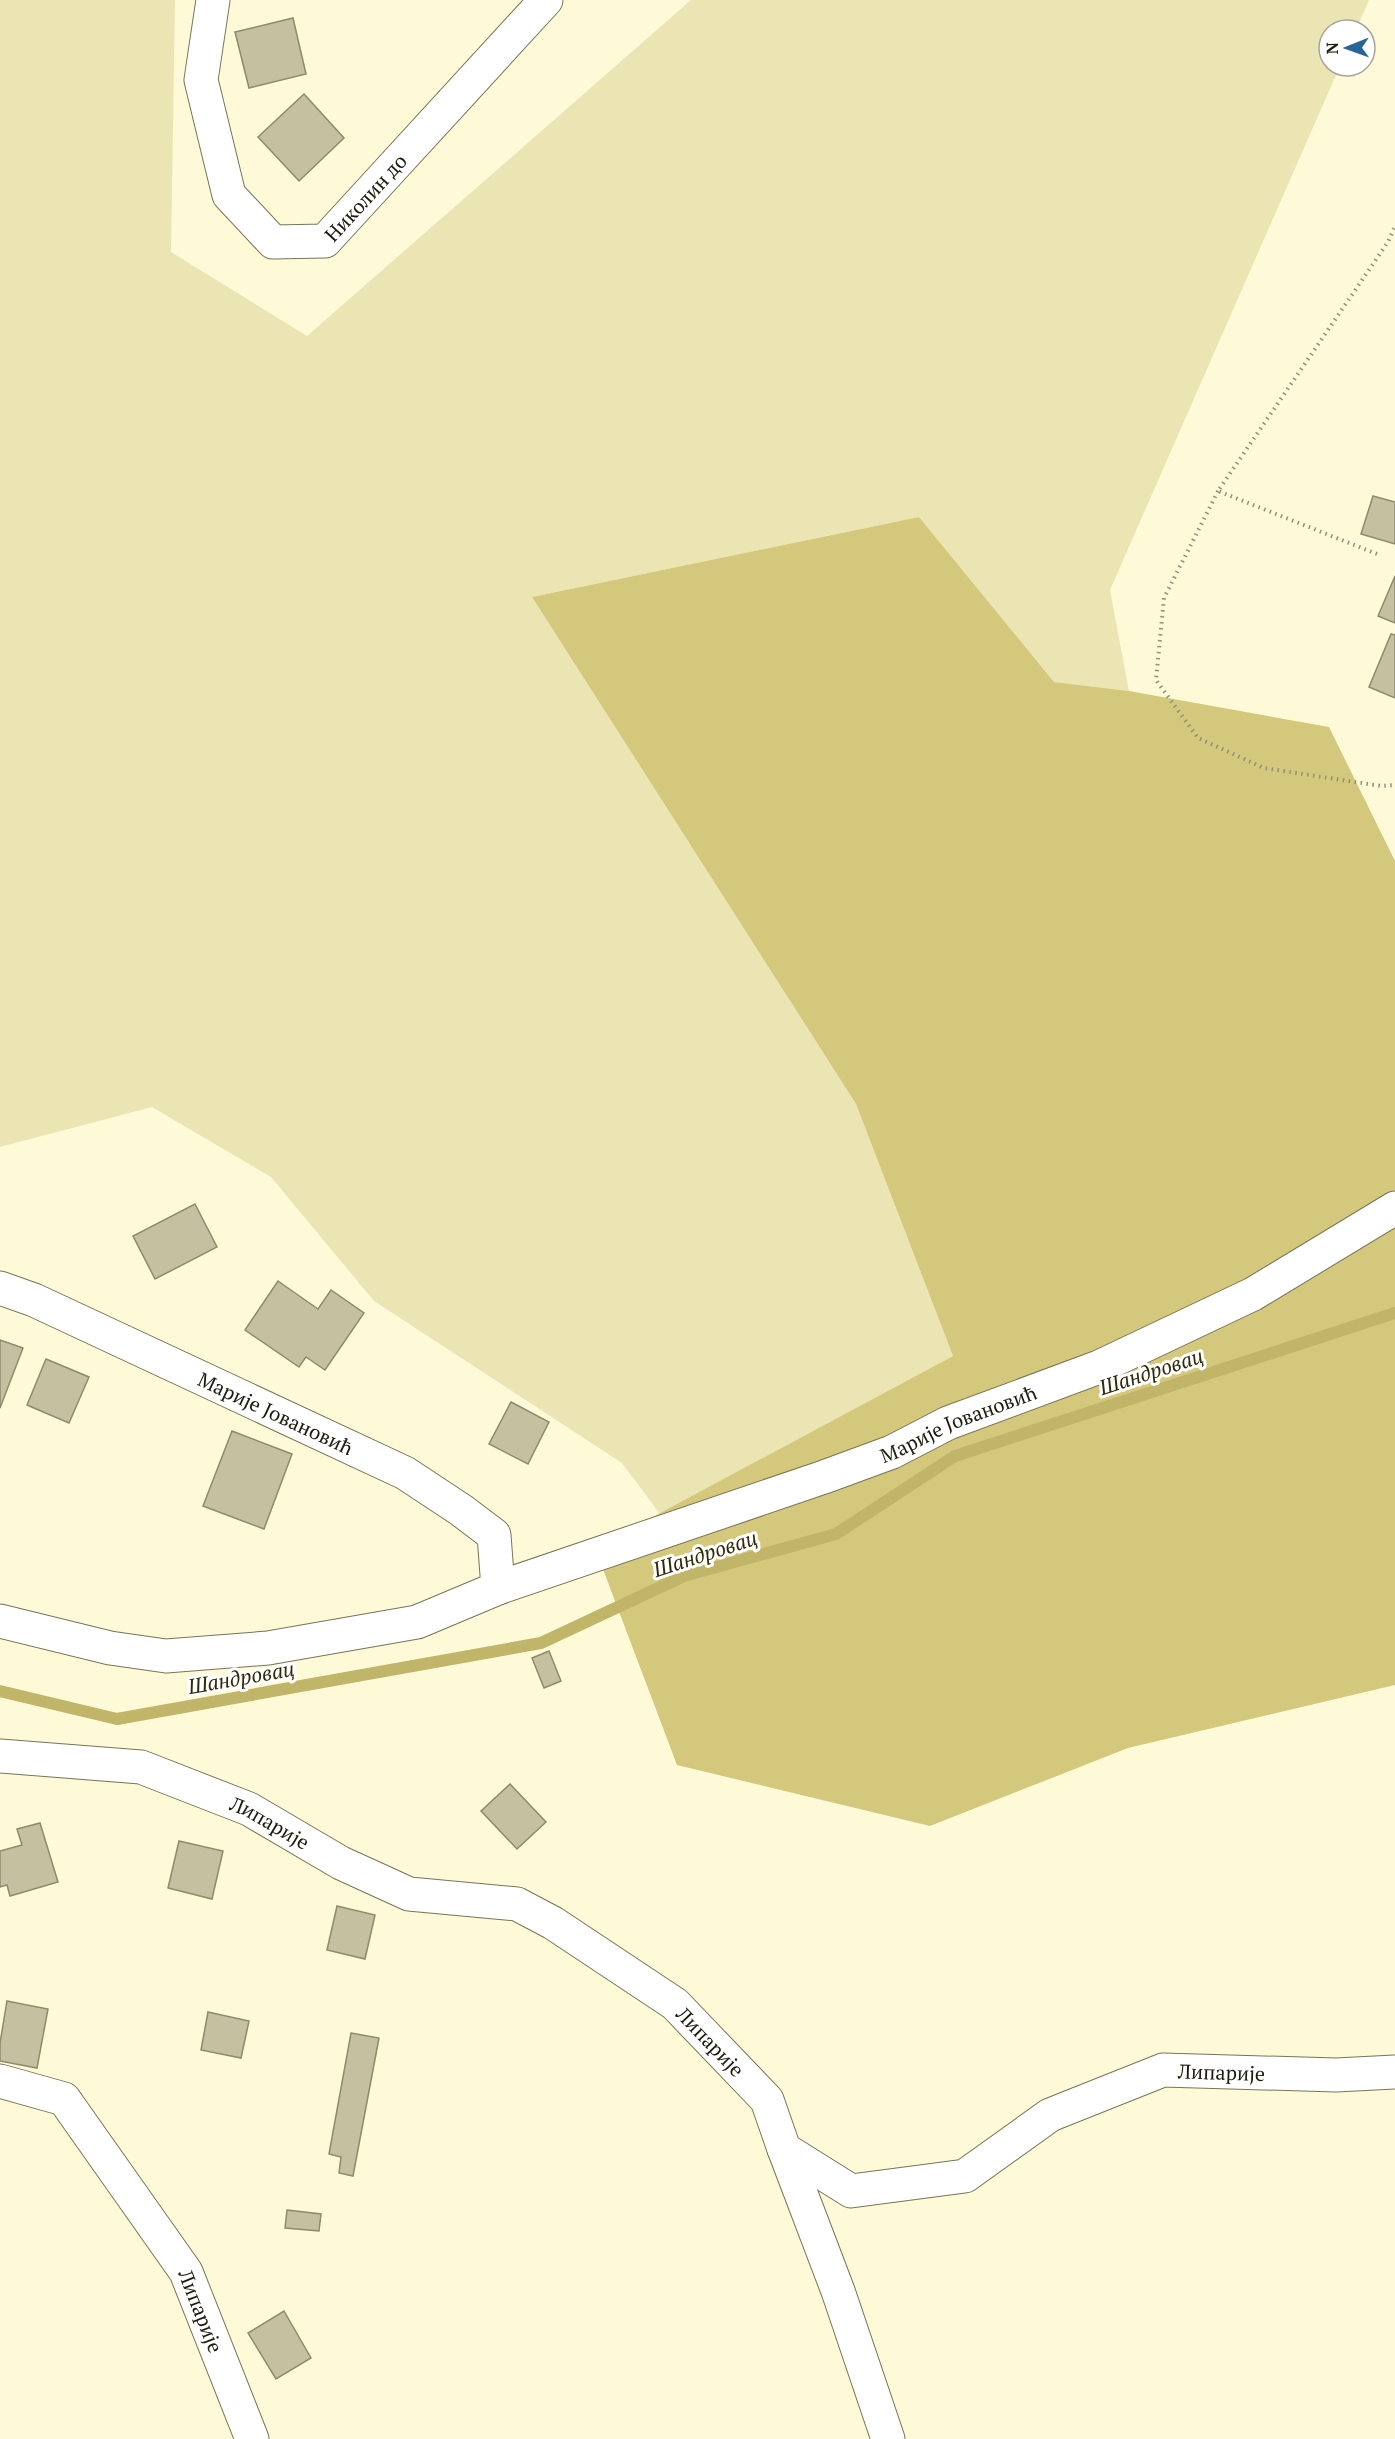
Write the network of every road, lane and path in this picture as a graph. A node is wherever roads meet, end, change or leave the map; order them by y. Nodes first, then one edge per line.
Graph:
1 (213, 0) edge
2 (546, 0) edge
3 (1395, 226) edge
4 (1218, 491) junction
5 (1377, 554) dead end
6 (1395, 785) edge
7 (1395, 1208) edge
8 (0, 1288) edge
9 (498, 1588) junction
10 (0, 1621) edge
11 (0, 1756) edge
12 (1395, 2072) edge
13 (0, 2081) edge
14 (784, 2149) junction
15 (252, 2439) edge
16 (888, 2439) edge

1 - 2 street, Николин до
3 - 4 path
4 - 5 path
4 - 6 path
7 - 9 street, Марије Јовановић
8 - 9 street, Марије Јовановић
9 - 10 street, Марије Јовановић
11 - 14 street, Липарије
12 - 14 street, Липарије
13 - 15 street, Липарије
14 - 16 street

